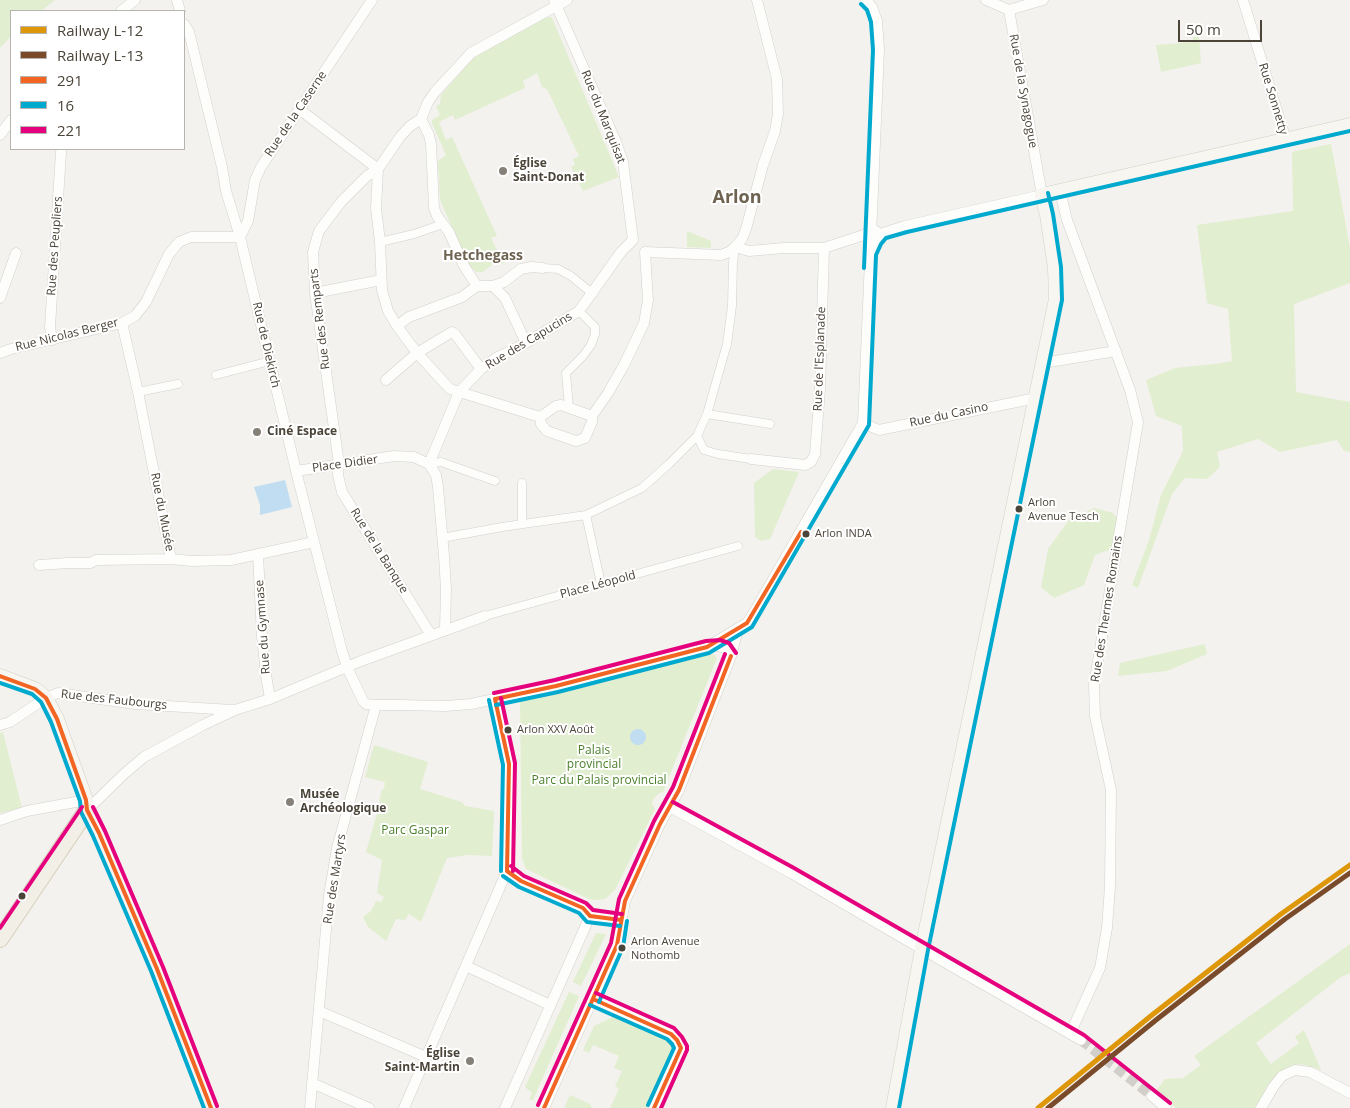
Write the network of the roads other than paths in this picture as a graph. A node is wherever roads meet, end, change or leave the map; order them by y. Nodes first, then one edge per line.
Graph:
1 (135, 0) edge
2 (372, 0) edge
3 (567, 0) edge
4 (757, 0) edge
5 (866, 0) edge
6 (986, 0) edge
7 (1043, 0) edge
8 (1242, 0) edge
9 (555, 3) edge
10 (122, 10) edge
11 (1009, 10) junction
12 (185, 26) edge
13 (299, 109) junction
14 (421, 119) junction
15 (10, 121) edge
16 (1350, 125) edge
17 (0, 135) edge
18 (1286, 140) junction
19 (61, 152) dead end
20 (378, 168) junction
21 (1060, 191) junction
22 (1042, 195) junction
23 (1067, 220) junction
24 (443, 224) junction
25 (1048, 224) junction
26 (906, 226) junction
27 (871, 232) junction
28 (240, 237) junction
29 (633, 240) junction
30 (380, 242) junction
31 (736, 247) junction
32 (824, 248) junction
33 (645, 252) junction
34 (16, 253) dead end
35 (870, 254) junction
36 (543, 268) joint
37 (381, 280) junction
38 (477, 286) junction
39 (493, 286) junction
40 (315, 293) junction
41 (593, 294) junction
42 (0, 298) edge
43 (579, 311) junction
44 (122, 323) junction
45 (397, 326) junction
46 (52, 340) junction
47 (526, 342) junction
48 (1116, 352) junction
49 (0, 353) edge
50 (417, 353) junction
51 (270, 360) junction
52 (1043, 363) junction
53 (481, 370) junction
54 (216, 375) dead end
55 (386, 380) dead end
56 (178, 384) dead end
57 (138, 392) junction
58 (459, 392) junction
59 (1036, 398) junction
60 (568, 408) junction
61 (707, 414) junction
62 (592, 416) junction
63 (540, 417) junction
64 (863, 423) junction
65 (770, 424) dead end
66 (697, 436) junction
67 (751, 459) joint
68 (339, 464) junction
69 (429, 464) junction
70 (296, 471) junction
71 (495, 481) dead end
72 (522, 483) dead end
73 (586, 516) junction
74 (522, 524) junction
75 (442, 538) junction
76 (314, 542) junction
77 (738, 546) dead end
78 (258, 554) junction
79 (171, 559) junction
80 (39, 565) dead end
81 (601, 584) junction
82 (485, 616) joint
83 (445, 629) junction
84 (738, 629) junction
85 (431, 634) junction
86 (706, 647) junction
87 (731, 656) junction
88 (347, 667) junction
89 (6, 677) edge
90 (46, 698) junction
91 (495, 699) junction
92 (270, 700) junction
93 (376, 705) junction
94 (235, 710) junction
95 (0, 726) edge
96 (87, 805) junction
97 (670, 807) junction
98 (0, 820) edge
99 (507, 871) junction
100 (590, 916) junction
101 (621, 920) junction
102 (0, 939) edge
103 (922, 950) junction
104 (466, 966) junction
105 (593, 999) junction
106 (550, 1005) junction
107 (319, 1011) junction
108 (1070, 1034) junction
109 (1081, 1040) tunnel mouth
110 (426, 1057) junction
111 (312, 1083) junction
112 (1350, 1092) edge
113 (1152, 1096) tunnel mouth
114 (211, 1108) edge
115 (310, 1108) edge
116 (369, 1108) edge
117 (404, 1108) edge
118 (505, 1108) edge
119 (544, 1108) edge
120 (654, 1108) edge
121 (893, 1108) edge
122 (1166, 1108) edge
123 (1261, 1108) edge

1 - 10 street
2 - 13 street, Rue de la Caserne
3 - 9 street
4 - 31 street
5 - 27 street
6 - 11 street
7 - 11 street
8 - 18 street, Rue Sonnetty
9 - 14 street
9 - 29 street, Rue du Marquisat
11 - 22 street, Rue de la Synagogue
12 - 28 street, Rue de Diekirch
13 - 20 street
13 - 28 street, Rue de la Caserne
14 - 20 street, Rue des Remparts
14 - 24 street
15 - 17 street
16 - 18 main road
18 - 21 main road
19 - 46 street, Rue des Peupliers
20 - 30 street
20 - 40 street, Rue des Remparts
21 - 22 main road
21 - 23 street, Rue des Thermes Romains
22 - 25 main road
22 - 26 street
23 - 25 street
23 - 48 street, Rue des Thermes Romains
24 - 30 street
24 - 38 street
25 - 52 main road
26 - 27 street
26 - 35 street
27 - 32 street
27 - 35 street
28 - 44 street, Rue Nicolas Berger
28 - 51 street, Rue de Diekirch
29 - 33 street
29 - 41 street, Rue des Capucins
30 - 37 street
31 - 32 street
31 - 33 street
31 - 61 street
32 - 67 street, Rue de l'Esplanade
33 - 62 street
34 - 42 street
35 - 64 street
36 - 39 street
36 - 41 street
37 - 40 street
37 - 45 street
38 - 39 street
38 - 45 street
39 - 47 street
40 - 68 street, Rue des Remparts
41 - 43 street, Rue des Capucins
43 - 47 street, Rue des Capucins
43 - 60 street
44 - 46 street, Rue Nicolas Berger
44 - 57 street, Rue du Musée
45 - 50 street
46 - 49 street, Rue Nicolas Berger
47 - 53 street, Rue des Capucins
48 - 52 street
48 - 108 street, Rue des Thermes Romains
50 - 53 street
50 - 55 street
50 - 58 street
51 - 54 street
51 - 70 street, Rue de Diekirch
52 - 59 main road
53 - 58 street, Rue des Capucins
56 - 57 street
57 - 79 street, Rue du Musée
58 - 63 street
58 - 69 street, Rue des Capucins
59 - 64 street, Rue du Casino
59 - 103 main road
60 - 62 street
60 - 63 street
61 - 65 street
61 - 66 street
62 - 63 street
64 - 84 street
66 - 67 street
66 - 73 street
68 - 69 street, Place Didier
68 - 70 street, Place Didier
68 - 85 street, Rue de la Banque
69 - 71 street
69 - 75 street
70 - 76 street, Rue de Diekirch
72 - 74 street
73 - 74 street
73 - 81 street
74 - 75 street
75 - 83 street
76 - 78 street, Rue du Musée
76 - 88 street, Rue de Diekirch
77 - 81 street, Place Léopold
78 - 79 street, Rue du Musée
78 - 92 street, Rue du Gymnase
79 - 80 street
81 - 82 street, Place Léopold
82 - 83 street, Rue des Faubourgs
83 - 85 street, Rue des Faubourgs
84 - 86 street
84 - 87 street
85 - 88 street, Rue des Faubourgs
86 - 87 street
86 - 91 street
87 - 97 street
88 - 92 street, Rue des Faubourgs
88 - 93 street
89 - 90 main road, Rue des Faubourgs
90 - 94 street, Rue des Faubourgs
90 - 95 street
90 - 96 main road
91 - 93 street
91 - 99 street
92 - 94 street, Rue des Faubourgs
93 - 107 street, Rue des Martyrs
94 - 96 street, Rue des Faubourgs
96 - 98 street
96 - 102 main road
96 - 114 main road
97 - 101 street
97 - 103 street
99 - 100 street
99 - 104 street
100 - 101 street
100 - 106 street
101 - 105 street
103 - 108 street
103 - 121 main road
104 - 106 street
104 - 110 street
105 - 119 street
105 - 120 street
106 - 118 street
107 - 110 street
107 - 111 street, Rue des Martyrs
108 - 109 street
110 - 117 street
111 - 115 street, Rue des Martyrs
111 - 116 street
112 - 123 street
113 - 122 street

